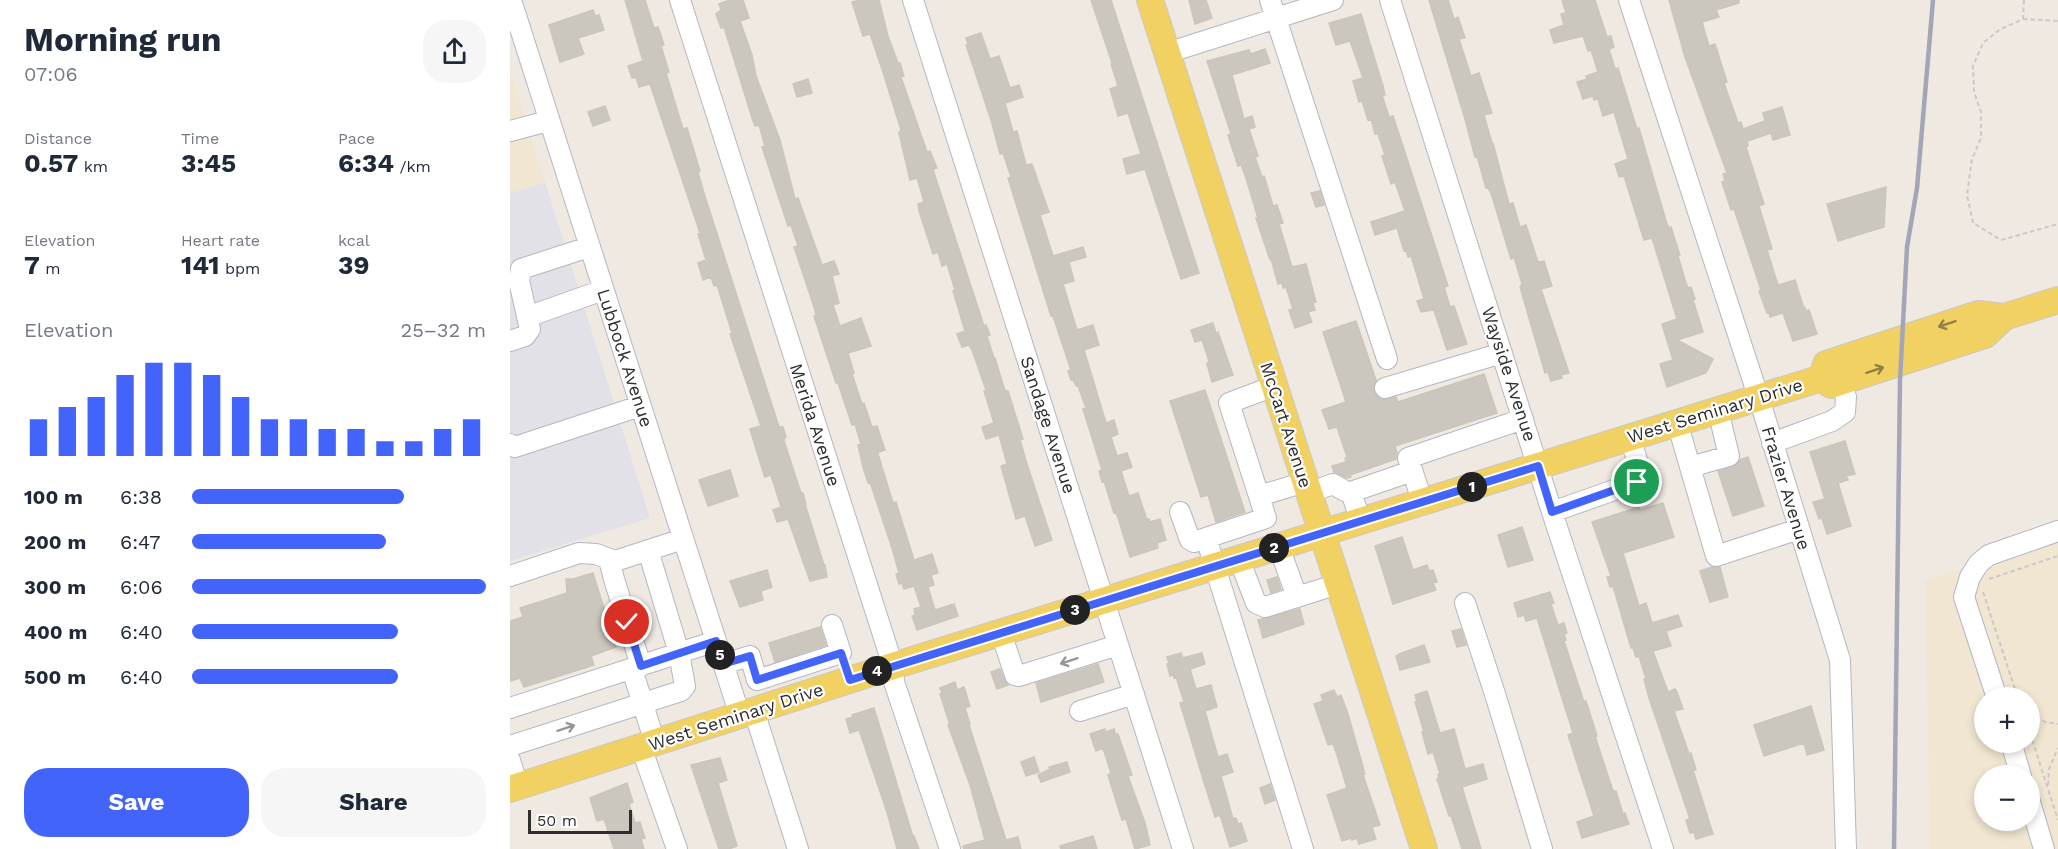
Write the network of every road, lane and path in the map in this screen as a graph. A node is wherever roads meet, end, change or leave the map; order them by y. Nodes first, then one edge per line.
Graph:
1 (511, 0) edge
2 (680, 0) edge
3 (913, 0) edge
4 (1150, 0) edge
5 (1333, 0) edge
6 (1390, 0) edge
7 (1629, 0) edge
8 (2024, 0) edge
9 (1273, 9) edge
10 (2023, 19) junction
11 (2058, 21) edge
12 (1167, 53) junction
13 (548, 121) junction
14 (510, 131) edge
15 (2058, 224) edge
16 (589, 247) junction
17 (603, 290) junction
18 (2058, 300) edge
19 (527, 316) junction
20 (510, 341) edge
21 (1502, 353) junction
22 (1387, 359) dead end
23 (1832, 374) junction
24 (1274, 386) junction
25 (1385, 388) dead end
26 (1758, 398) junction
27 (640, 406) junction
28 (1718, 410) junction
29 (1523, 419) junction
30 (1677, 422) junction
31 (1629, 437) junction
32 (1772, 443) junction
33 (510, 444) edge
34 (1538, 466) junction
35 (1690, 467) junction
36 (1412, 471) junction
37 (1385, 480) junction
38 (1306, 488) junction
39 (1351, 492) junction
40 (1259, 496) junction
41 (1423, 503) junction
42 (1395, 511) junction
43 (1180, 512) dead end
44 (1552, 512) junction
45 (1266, 518) junction
46 (1361, 522) junction
47 (1799, 529) junction
48 (2058, 531) edge
49 (1321, 534) junction
50 (1206, 538) junction
51 (683, 539) junction
52 (1277, 547) junction
53 (648, 550) junction
54 (2058, 556) edge
55 (1239, 559) junction
56 (615, 561) junction
57 (1215, 566) junction
58 (510, 576) edge
59 (1978, 582) junction
60 (1338, 584) junction
61 (1297, 597) junction
62 (1104, 601) junction
63 (1465, 603) dead end
64 (832, 625) dead end
65 (1001, 633) junction
66 (716, 641) junction
67 (1118, 645) junction
68 (679, 653) junction
69 (841, 653) junction
70 (723, 664) junction
71 (893, 666) junction
72 (636, 667) junction
73 (771, 676) junction
74 (850, 680) junction
75 (1993, 687) edge
76 (2014, 687) edge
77 (1134, 694) junction
78 (780, 703) junction
79 (643, 704) junction
80 (510, 708) edge
81 (1080, 711) dead end
82 (747, 713) junction
83 (2040, 719) edge
84 (2058, 724) edge
85 (648, 745) junction
86 (510, 746) edge
87 (2058, 748) edge
88 (2036, 753) edge
89 (510, 760) edge
90 (514, 788) edge
91 (2047, 788) junction
92 (2058, 820) edge
93 (2040, 822) edge
94 (2048, 838) edge
95 (677, 849) edge
96 (798, 849) edge
97 (950, 849) edge
98 (1184, 849) edge
99 (1303, 849) edge
100 (1424, 849) edge
101 (1542, 849) edge
102 (1663, 849) edge
103 (1846, 849) edge

1 - 13 street, Lubbock Avenue
2 - 71 street, Merida Avenue
3 - 62 street, Sandage Avenue
4 - 12 main road, McCart Avenue
5 - 9 street
6 - 21 street, Wayside Avenue
7 - 26 street, Frazier Avenue
8 - 10 path
9 - 12 street
9 - 22 street
10 - 11 path
10 - 15 path
12 - 24 main road, McCart Avenue
13 - 14 street
13 - 16 street, Lubbock Avenue
16 - 17 street, Lubbock Avenue
16 - 19 street
17 - 19 street
17 - 27 street, Lubbock Avenue
18 - 23 main road, West Seminary Drive
19 - 20 street
21 - 25 street
21 - 29 street, Wayside Avenue
23 - 26 main road, West Seminary Drive
23 - 32 street
24 - 38 main road, McCart Avenue
24 - 40 street
26 - 28 main road, West Seminary Drive
26 - 32 street, Frazier Avenue
27 - 33 street
27 - 51 street, Lubbock Avenue
28 - 30 main road, West Seminary Drive
28 - 35 street
29 - 34 street, Wayside Avenue
29 - 36 street
30 - 31 main road, West Seminary Drive
30 - 35 street
31 - 34 main road, West Seminary Drive
31 - 44 street
32 - 47 street, Frazier Avenue
34 - 41 main road, West Seminary Drive
34 - 44 street, Wayside Avenue
35 - 47 street
36 - 37 street
36 - 41 street
37 - 39 street
37 - 42 street
38 - 39 street
38 - 40 street
38 - 49 main road, McCart Avenue
39 - 46 street
40 - 45 street
41 - 42 main road, West Seminary Drive
42 - 46 main road, West Seminary Drive
43 - 50 street
44 - 102 street, Wayside Avenue
45 - 50 street
45 - 52 street
46 - 49 main road, West Seminary Drive
47 - 103 street, Frazier Avenue
48 - 59 street
49 - 52 main road, West Seminary Drive
49 - 60 main road, McCart Avenue
50 - 57 street
51 - 53 street
51 - 66 street, Lubbock Avenue
52 - 55 main road, West Seminary Drive
52 - 61 street
53 - 56 street
53 - 68 street
54 - 59 path
55 - 57 main road, West Seminary Drive
55 - 61 street
56 - 58 street
56 - 72 street
57 - 62 main road, West Seminary Drive
57 - 99 street
59 - 75 street
59 - 76 path
60 - 61 street
60 - 100 main road, McCart Avenue
62 - 65 main road, West Seminary Drive
62 - 67 street, Sandage Avenue
63 - 101 street
64 - 69 street
67 -> 65 street
65 - 71 main road, West Seminary Drive
66 - 68 street
66 - 70 street, Lubbock Avenue
67 - 77 street, Sandage Avenue
68 - 72 street
68 - 79 street
69 - 73 street
69 - 74 street
70 - 73 street
70 - 82 street, Lubbock Avenue
71 - 74 main road, West Seminary Drive
71 - 97 street, Merida Avenue
72 - 79 street
72 - 80 street
73 - 78 street
74 - 78 main road, West Seminary Drive
77 - 81 street
77 - 98 street, Sandage Avenue
78 - 82 main road, West Seminary Drive
79 - 85 street
86 -> 79 street
82 - 85 main road, West Seminary Drive
82 - 96 street, Lubbock Avenue
83 - 84 path
85 - 90 main road, West Seminary Drive
85 - 95 street
87 - 91 path
88 - 91 path
89 - 90 street
91 - 92 path
93 - 94 street

